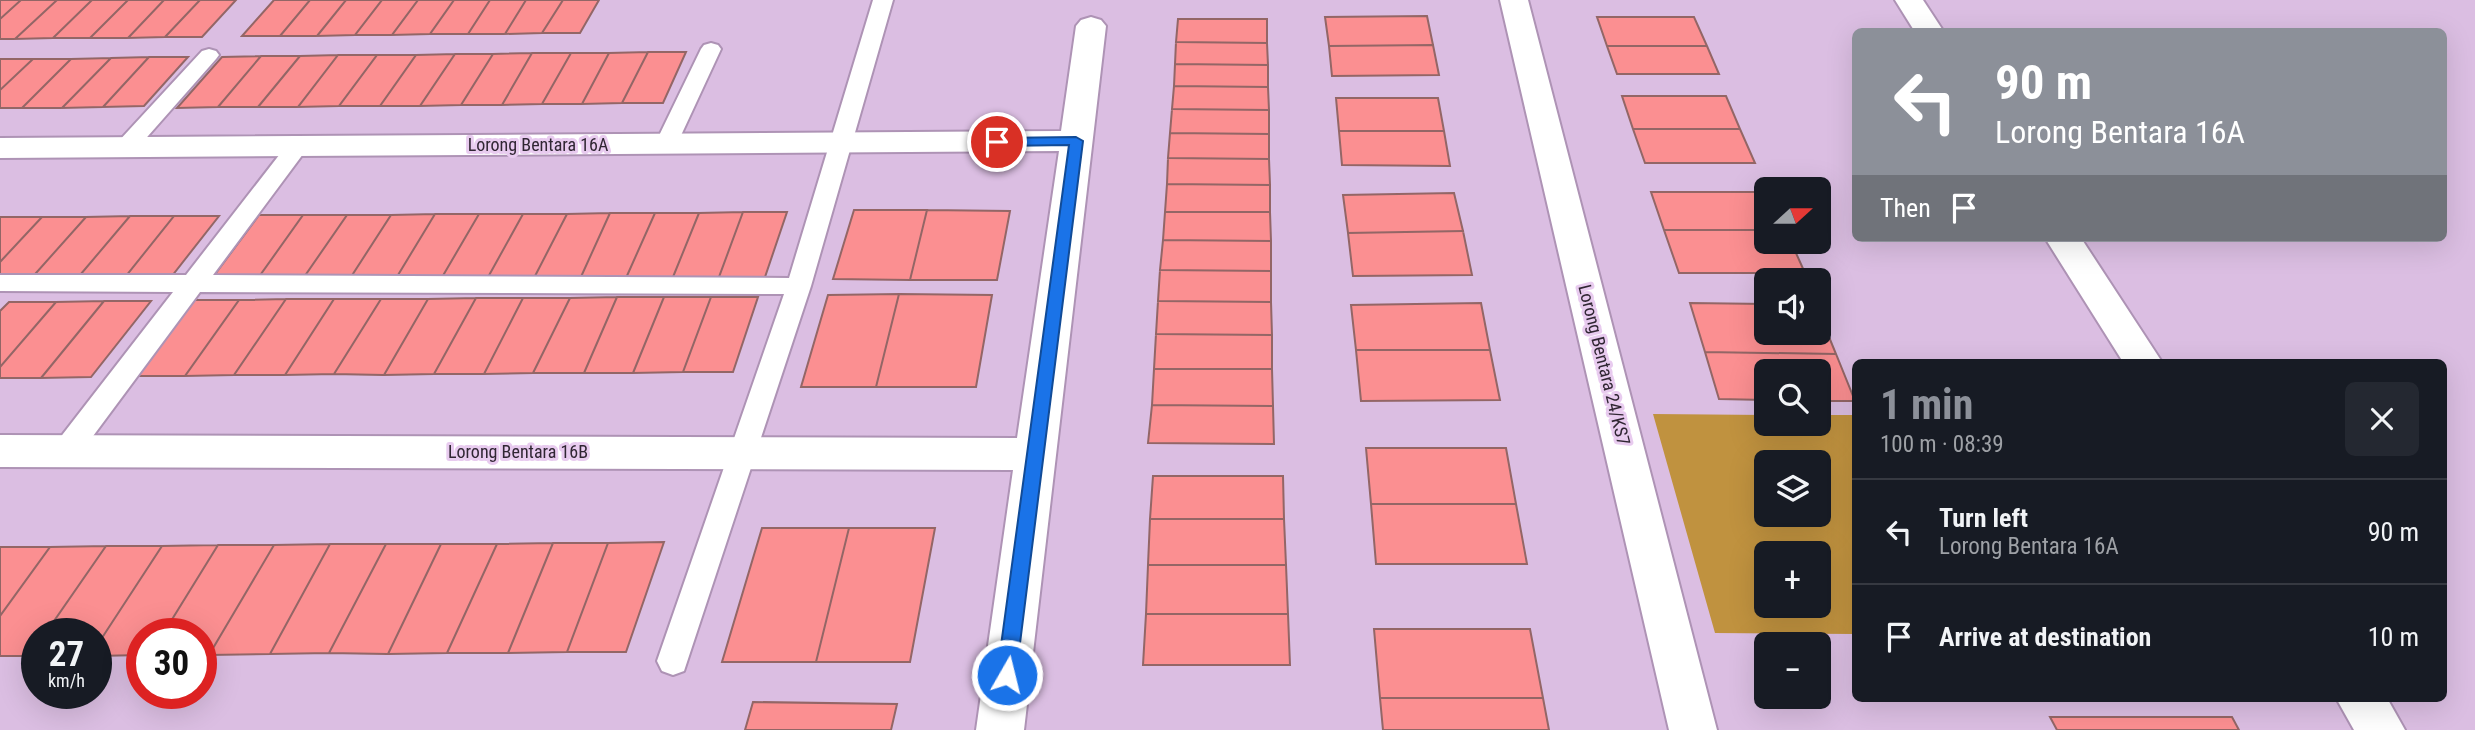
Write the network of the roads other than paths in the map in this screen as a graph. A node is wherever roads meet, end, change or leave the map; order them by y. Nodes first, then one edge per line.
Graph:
1 (883, 0) edge
2 (1514, 0) edge
3 (1909, 0) edge
4 (1091, 26) dead end
5 (1927, 28) edge
6 (711, 49) dead end
7 (209, 55) dead end
8 (1076, 141) junction
9 (839, 143) junction
10 (666, 144) junction
11 (298, 146) junction
12 (0, 148) edge
13 (125, 148) junction
14 (2066, 242) edge
15 (0, 283) edge
16 (193, 284) junction
17 (799, 286) junction
18 (2141, 359) edge
19 (0, 451) edge
20 (66, 452) junction
21 (744, 453) junction
22 (1036, 454) junction
23 (673, 661) dead end
24 (2363, 702) edge
25 (1000, 730) edge
26 (1693, 730) edge
27 (2381, 730) edge

1 - 9 lane
2 - 26 street, Lorong Bentara 24/KS7
3 - 5 street
4 - 8 street
6 - 10 lane
7 - 13 lane
8 - 9 street, Lorong Bentara 16A
8 - 22 street
9 - 10 street, Lorong Bentara 16A
9 - 17 lane
10 - 11 street, Lorong Bentara 16A
11 - 13 street, Lorong Bentara 16A
11 - 16 lane
12 - 13 street, Lorong Bentara 16A
14 - 18 street
15 - 16 lane
16 - 17 lane
16 - 20 lane
17 - 21 lane
19 - 20 street, Lorong Bentara 16B
20 - 21 street, Lorong Bentara 16B
21 - 22 street, Lorong Bentara 16B
21 - 23 lane
22 - 25 street
24 - 27 street

